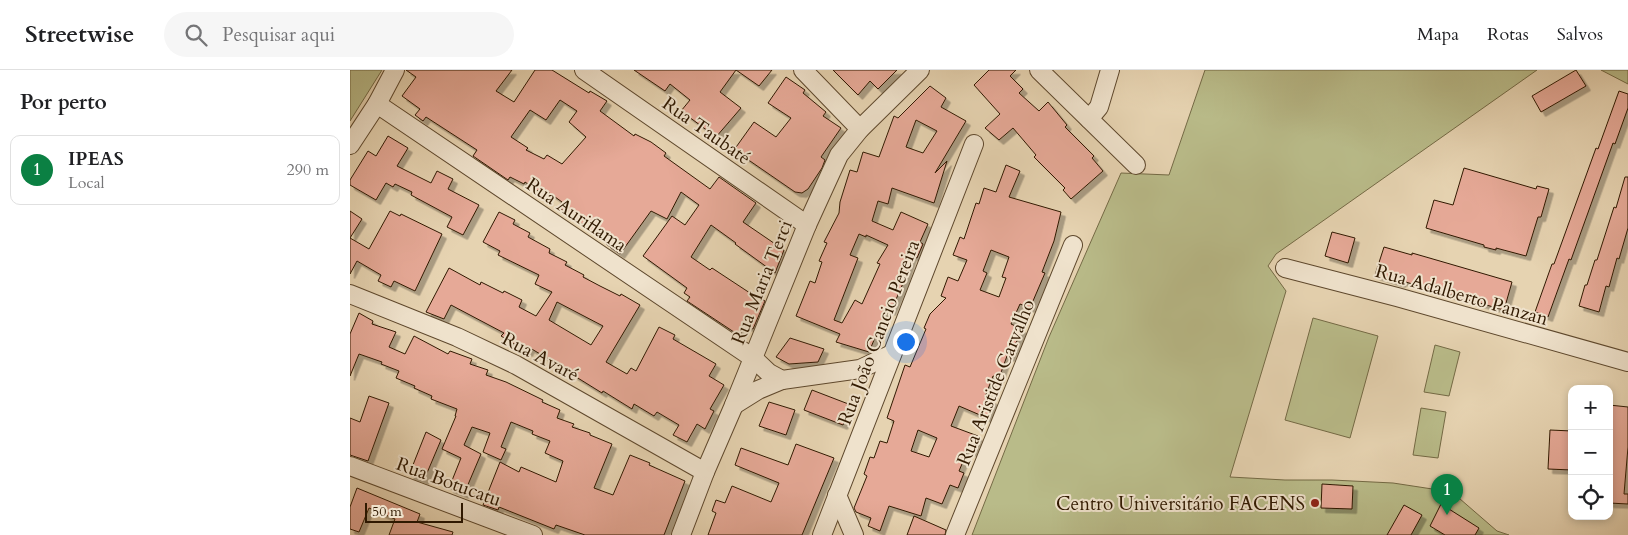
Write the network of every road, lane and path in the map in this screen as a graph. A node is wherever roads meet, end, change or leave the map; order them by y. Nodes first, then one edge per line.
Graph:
1 (396, 70) edge
2 (584, 70) edge
3 (803, 70) edge
4 (920, 70) edge
5 (1038, 70) edge
6 (1110, 70) edge
7 (377, 104) junction
8 (1089, 119) junction
9 (860, 129) junction
10 (974, 144) dead end
11 (350, 145) edge
12 (1136, 165) dead end
13 (807, 225) junction
14 (1073, 245) dead end
15 (1285, 268) dead end
16 (350, 294) edge
17 (892, 354) junction
18 (753, 358) junction
19 (1628, 362) edge
20 (860, 369) junction
21 (782, 380) junction
22 (880, 385) junction
23 (734, 405) junction
24 (350, 466) edge
25 (705, 472) junction
26 (838, 494) junction
27 (533, 535) edge
28 (681, 535) edge
29 (822, 535) edge
30 (854, 535) edge
31 (955, 535) edge

1 - 7 street
2 - 13 street, Rua Taubaté
3 - 9 street
4 - 9 street, Rua Maria Terci
5 - 8 street
6 - 8 street
7 - 11 street
7 - 18 street, Rua Auriflama
8 - 12 street
9 - 13 street, Rua Maria Terci
10 - 17 street, Rua João Cancio Pereira
13 - 18 street, Rua Maria Terci
14 - 31 street, Rua Aristide Carvalho
15 - 19 street, Rua Adalberto Panzan
16 - 25 street, Rua Avaré
17 - 20 street
17 - 22 street, Rua João Cancio Pereira
18 - 21 street, Rua Auriflama
18 - 23 street, Rua Maria Terci
20 - 21 street
20 - 22 street
21 - 23 street
22 - 26 street, Rua João Cancio Pereira
23 - 25 street, Rua Maria Terci
24 - 27 street, Rua Botucatu
25 - 28 street, Rua Maria Terci
26 - 29 street, Rua João Cancio Pereira
26 - 30 street

